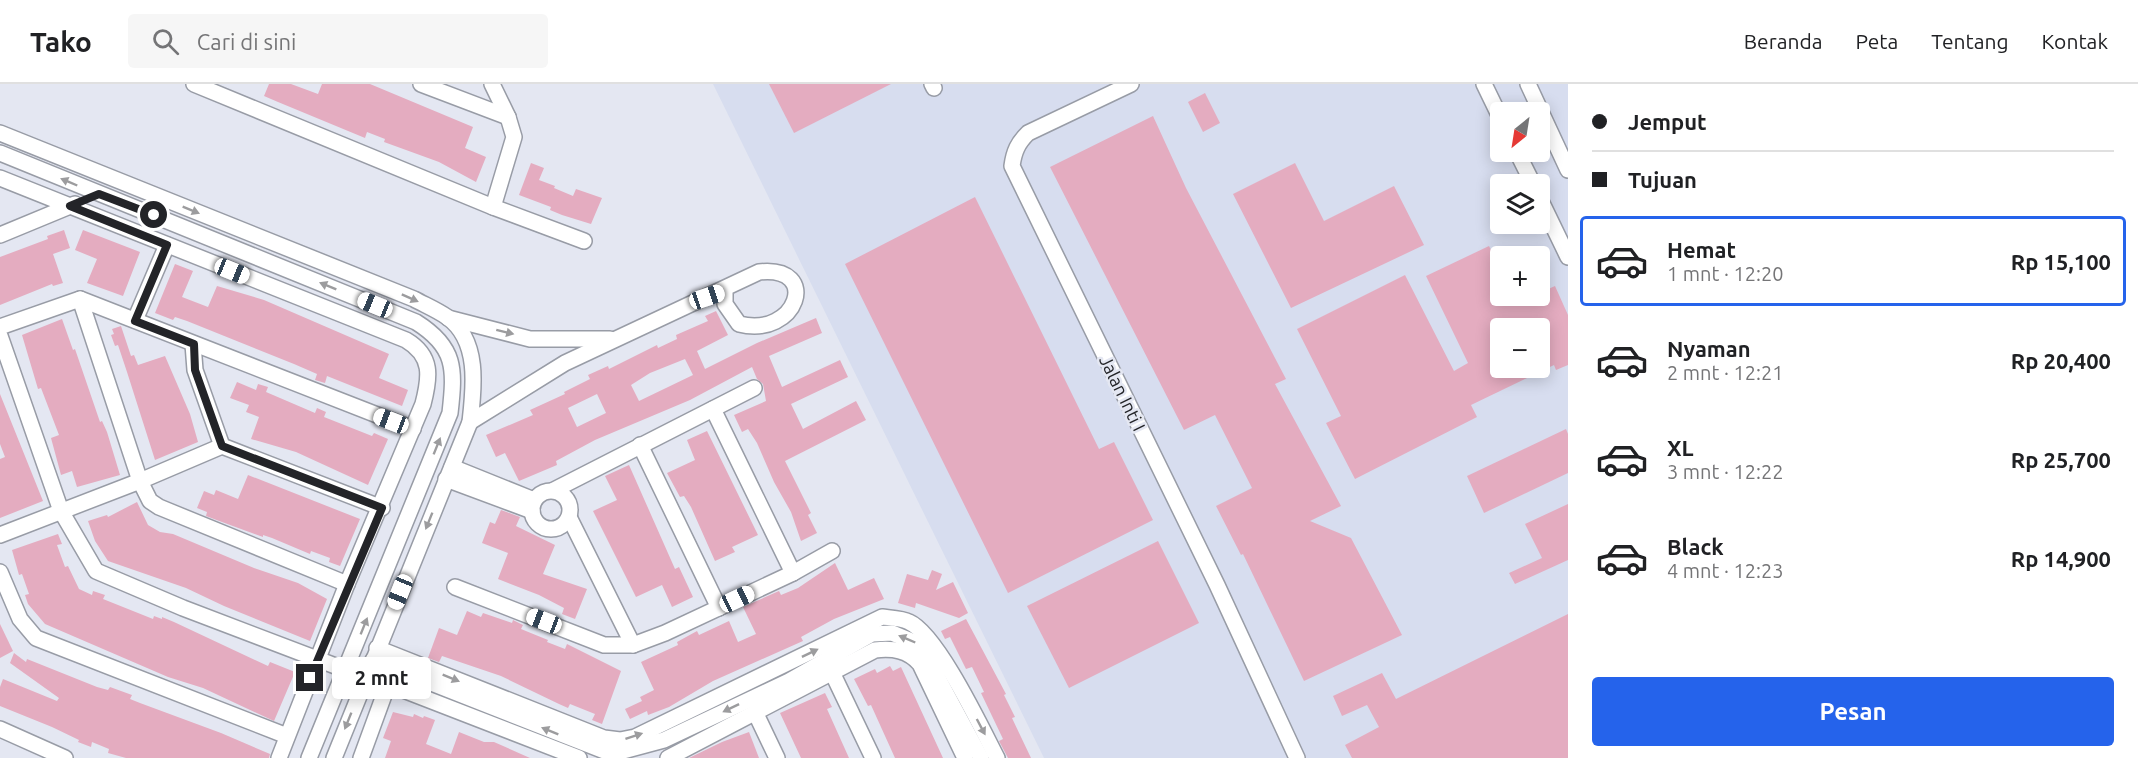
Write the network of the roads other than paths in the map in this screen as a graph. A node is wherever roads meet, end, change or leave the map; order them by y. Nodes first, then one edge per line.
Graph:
1 (194, 84) edge
2 (421, 84) edge
3 (492, 84) edge
4 (1131, 84) edge
5 (1484, 84) edge
6 (1528, 84) edge
7 (224, 90) edge
8 (1493, 102) edge
9 (508, 117) junction
10 (0, 133) edge
11 (0, 153) edge
12 (1568, 170) edge
13 (107, 175) junction
14 (0, 178) edge
15 (99, 194) junction
16 (161, 198) junction
17 (70, 206) junction
18 (493, 207) junction
19 (154, 215) junction
20 (1550, 220) edge
21 (242, 230) junction
22 (0, 235) edge
23 (584, 241) dead end
24 (167, 245) junction
25 (235, 248) junction
26 (1568, 257) edge
27 (724, 290) junction
28 (80, 299) junction
29 (448, 318) junction
30 (135, 321) junction
31 (416, 322) junction
32 (0, 327) edge
33 (0, 336) edge
34 (614, 339) junction
35 (406, 340) junction
36 (194, 344) junction
37 (754, 388) dead end
38 (713, 410) junction
39 (470, 422) junction
40 (413, 429) junction
41 (640, 445) junction
42 (222, 446) junction
43 (449, 473) junction
44 (140, 481) junction
45 (554, 490) junction
46 (533, 506) junction
47 (382, 508) junction
48 (61, 511) junction
49 (569, 517) junction
50 (0, 535) edge
51 (832, 551) dead end
52 (388, 566) junction
53 (0, 572) edge
54 (793, 573) junction
55 (408, 574) junction
56 (347, 584) junction
57 (455, 587) dead end
58 (719, 608) junction
59 (633, 645) junction
60 (375, 654) junction
61 (318, 659) junction
62 (396, 663) junction
63 (830, 668) junction
64 (346, 670) junction
65 (786, 673) junction
66 (388, 684) junction
67 (487, 699) junction
68 (962, 705) junction
69 (756, 714) junction
70 (659, 725) junction
71 (0, 729) edge
72 (287, 735) junction
73 (664, 740) junction
74 (573, 750) edge
75 (671, 757) edge
76 (65, 758) edge
77 (279, 758) edge
78 (309, 758) edge
79 (334, 758) edge
80 (361, 758) edge
81 (777, 758) edge
82 (873, 758) edge
83 (965, 758) edge
84 (981, 758) edge
85 (997, 758) edge
86 (1297, 758) edge

1 - 7 street
2 - 9 street
3 - 9 street
4 - 86 street, Jalan Inti I
5 - 8 street
6 - 12 street
7 - 18 street
9 - 18 street
10 - 13 street
15 -> 11 street
13 - 15 street
13 - 16 street
14 - 17 street
15 - 17 street
15 - 19 street
16 - 19 street
16 -> 21 street
17 - 22 street
17 - 24 street
18 - 23 street
19 - 25 street
20 - 26 street
21 - 25 street
21 -> 29 street
24 - 30 street
24 - 35 street
31 -> 25 street
27 - 27 street
27 - 34 street
28 - 30 street
28 - 32 street
28 - 44 street
29 -> 34 street
29 - 39 street
30 - 36 street
31 - 35 street
52 -> 31 street
33 - 48 street
34 - 39 street
35 - 40 street
36 - 40 street
36 - 42 street
37 - 38 street
38 - 41 street
38 - 54 street
39 - 43 street
40 - 47 street
41 - 45 street
41 - 58 street
42 - 44 street
42 - 47 street
43 - 46 street
43 -> 55 street
44 - 48 street
44 - 56 street
45 - 46 street
45 - 49 street
46 - 49 street
47 - 56 street
48 - 50 street
48 - 61 street
49 - 59 street
51 - 54 street
52 - 55 street
64 -> 52 street
53 - 72 street
54 - 58 street
55 - 60 street
56 - 61 street
57 - 59 street
58 - 59 street
60 - 62 street
60 -> 79 street
61 - 64 street
61 - 72 street
62 - 66 street
62 - 67 street
63 - 65 street
68 -> 63 street
63 - 69 street
63 - 82 street
63 - 83 street
64 - 78 street
65 -> 68 street
65 - 70 street
65 -> 73 street
66 - 74 street
66 - 80 street
67 -> 70 street
74 -> 67 street
68 - 84 street
68 -> 85 street
69 - 75 street
69 - 81 street
70 - 73 street
71 - 76 street
72 - 77 street
73 - 74 street
73 - 75 street

